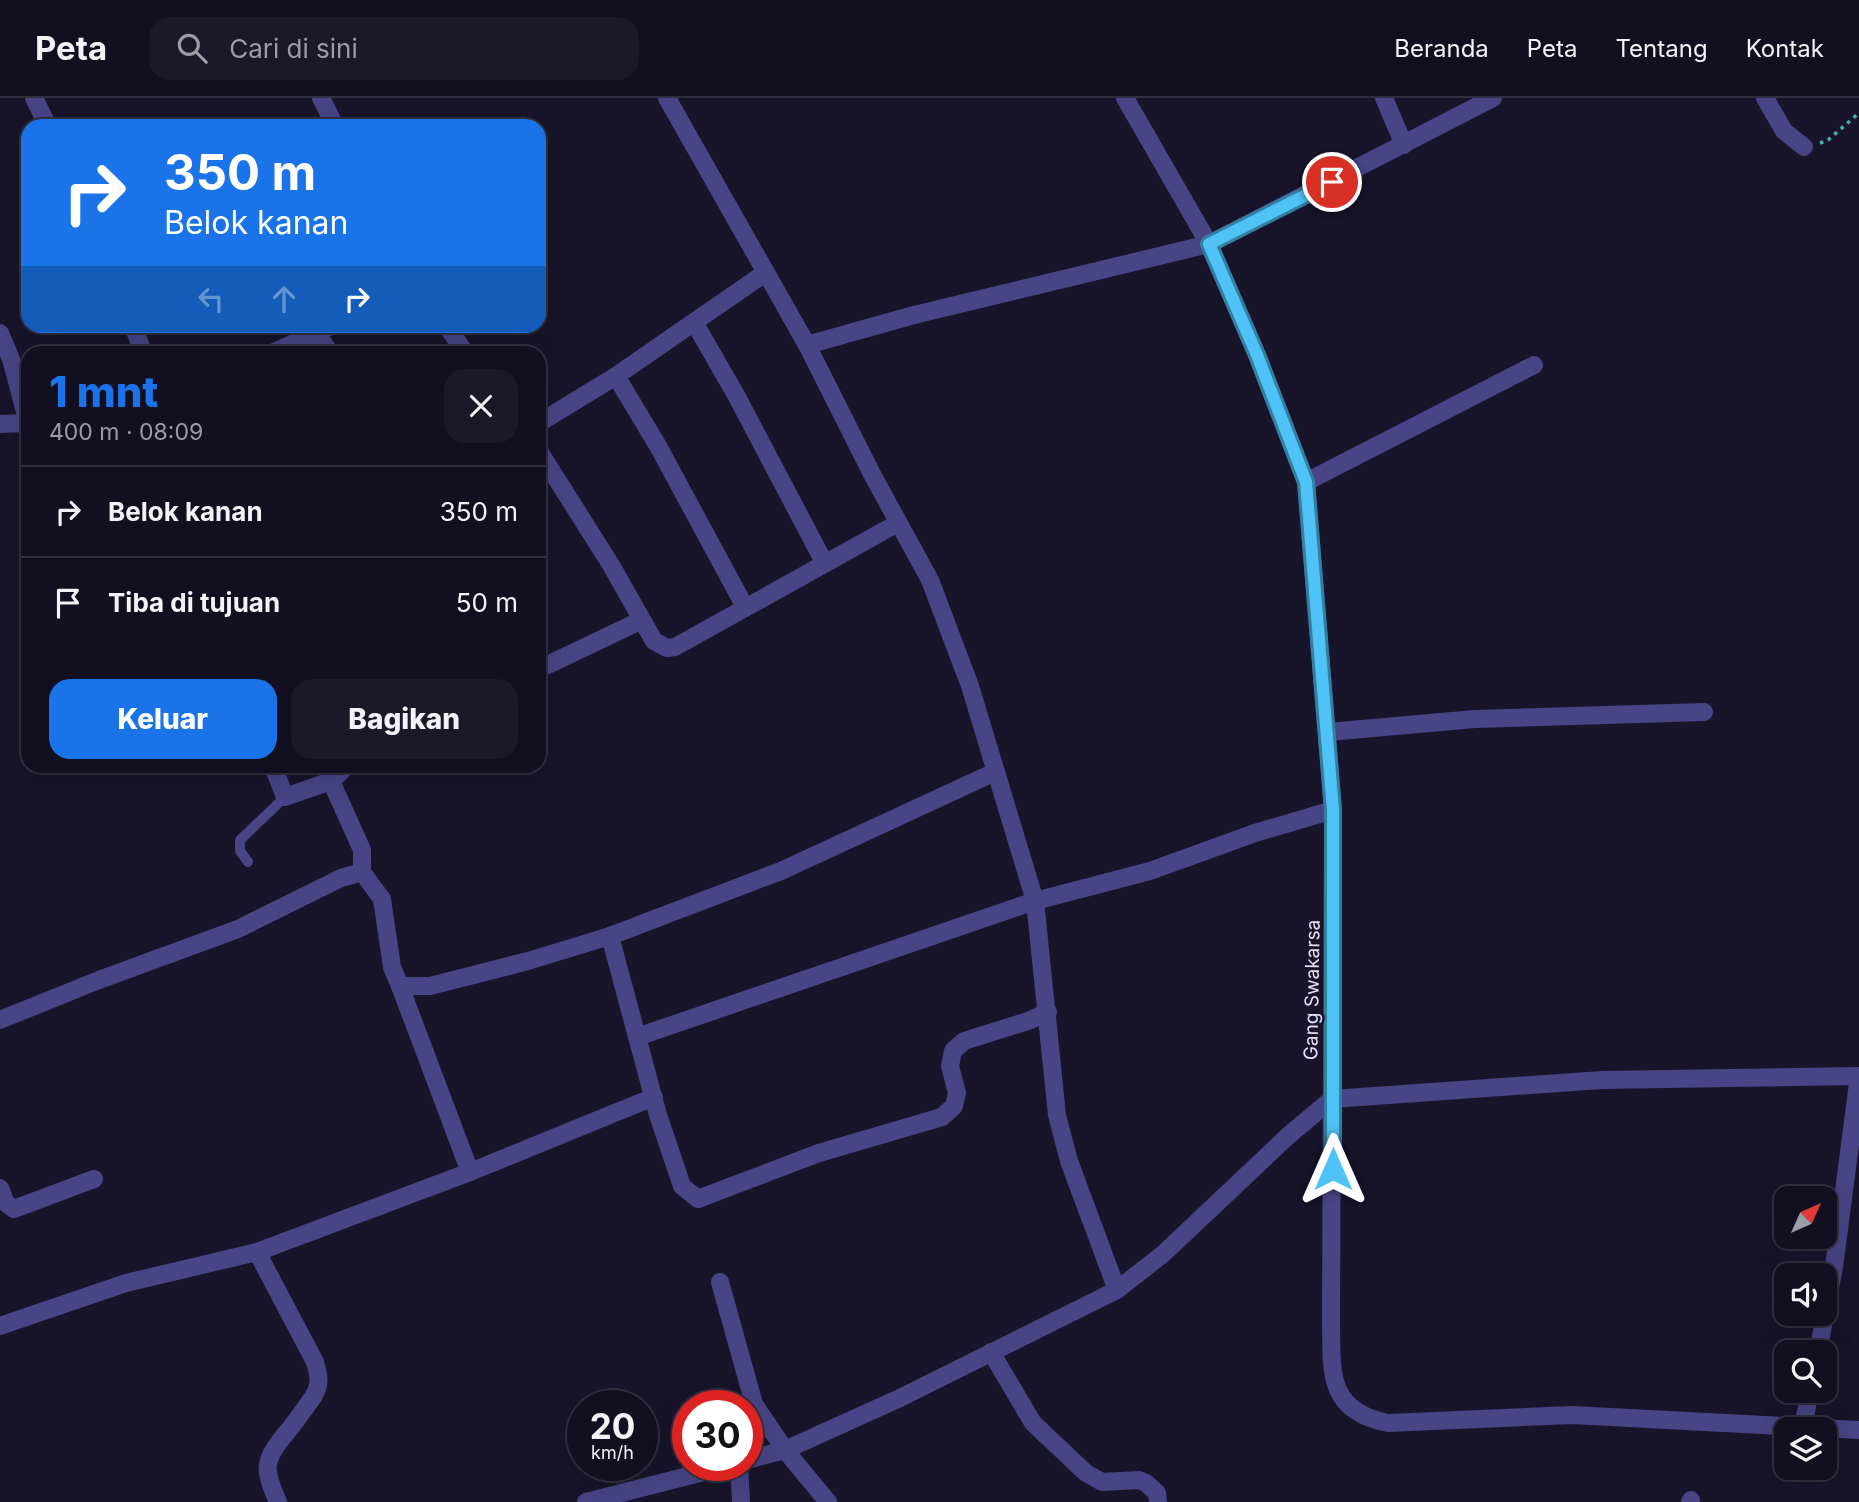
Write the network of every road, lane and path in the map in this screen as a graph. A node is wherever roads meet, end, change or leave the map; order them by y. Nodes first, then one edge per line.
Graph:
1 (34, 98) edge
2 (321, 98) edge
3 (667, 98) edge
4 (1125, 98) edge
5 (1384, 98) edge
6 (1493, 98) edge
7 (1765, 98) edge
8 (1859, 113) edge
9 (44, 119) edge
10 (332, 119) edge
11 (1404, 145) junction
12 (1804, 147) joint
13 (1209, 244) junction
14 (765, 273) junction
15 (694, 323) junction
16 (0, 333) edge
17 (317, 333) edge
18 (807, 345) junction
19 (288, 346) edge
20 (1534, 365) dead end
21 (616, 376) junction
22 (21, 397) edge
23 (546, 419) edge
24 (21, 423) edge
25 (0, 424) edge
26 (546, 463) edge
27 (1306, 482) junction
28 (898, 523) junction
29 (824, 562) junction
30 (745, 607) junction
31 (642, 620) junction
32 (546, 665) edge
33 (1704, 712) dead end
34 (1328, 732) junction
35 (995, 772) junction
36 (276, 773) edge
37 (340, 773) edge
38 (331, 781) junction
39 (285, 797) junction
40 (1333, 810) junction
41 (248, 862) dead end
42 (362, 872) junction
43 (1035, 901) junction
44 (610, 936) junction
45 (400, 986) junction
46 (1048, 1012) junction
47 (0, 1020) edge
48 (637, 1037) junction
49 (1859, 1076) edge
50 (654, 1097) junction
51 (1332, 1099) junction
52 (470, 1172) junction
53 (94, 1179) dead end
54 (0, 1188) edge
55 (257, 1252) junction
56 (1835, 1263) edge
57 (720, 1282) dead end
58 (1116, 1290) junction
59 (0, 1326) edge
60 (991, 1352) junction
61 (1774, 1425) edge
62 (1837, 1429) edge
63 (1859, 1430) edge
64 (785, 1450) junction
65 (763, 1456) edge
66 (672, 1480) edge
67 (740, 1481) edge
68 (278, 1502) edge
69 (586, 1502) edge
70 (741, 1502) edge
71 (828, 1502) edge
72 (1158, 1502) edge

1 - 9 street
2 - 10 street
3 - 14 street
4 - 13 street, Gang Swakarsa
5 - 11 street
6 - 11 street
7 - 12 street
8 - 12 path
11 - 13 street
13 - 18 street
13 - 27 street, Gang Swakarsa
14 - 15 street
14 - 18 street
15 - 21 street
15 - 29 street
16 - 22 street
17 - 19 street
18 - 28 street
20 - 27 street
21 - 23 street
21 - 30 street
24 - 25 street
26 - 31 street
27 - 34 street, Gang Swakarsa
28 - 29 street
28 - 35 street
29 - 30 street
30 - 31 street
31 - 32 street
33 - 34 street
34 - 40 street, Gang Swakarsa
35 - 43 street
35 - 44 street
36 - 39 street
37 - 38 street
38 - 39 street
38 - 42 street
39 - 41 lane
40 - 43 street
40 - 51 street, Gang Swakarsa
42 - 45 street
42 - 47 street
43 - 46 street
43 - 48 street
44 - 45 street
44 - 48 street
45 - 52 street
46 - 50 street
46 - 58 street
48 - 50 street
49 - 51 street
49 - 56 street
50 - 52 street
51 - 58 street
51 - 61 street, Gang Swakarsa
52 - 55 street
53 - 54 street
55 - 59 street
55 - 68 street
57 - 64 street
58 - 60 street
60 - 64 street
60 - 72 street
62 - 63 street, Gang Swakarsa
64 - 65 street
64 - 71 street
66 - 69 street
67 - 70 street

